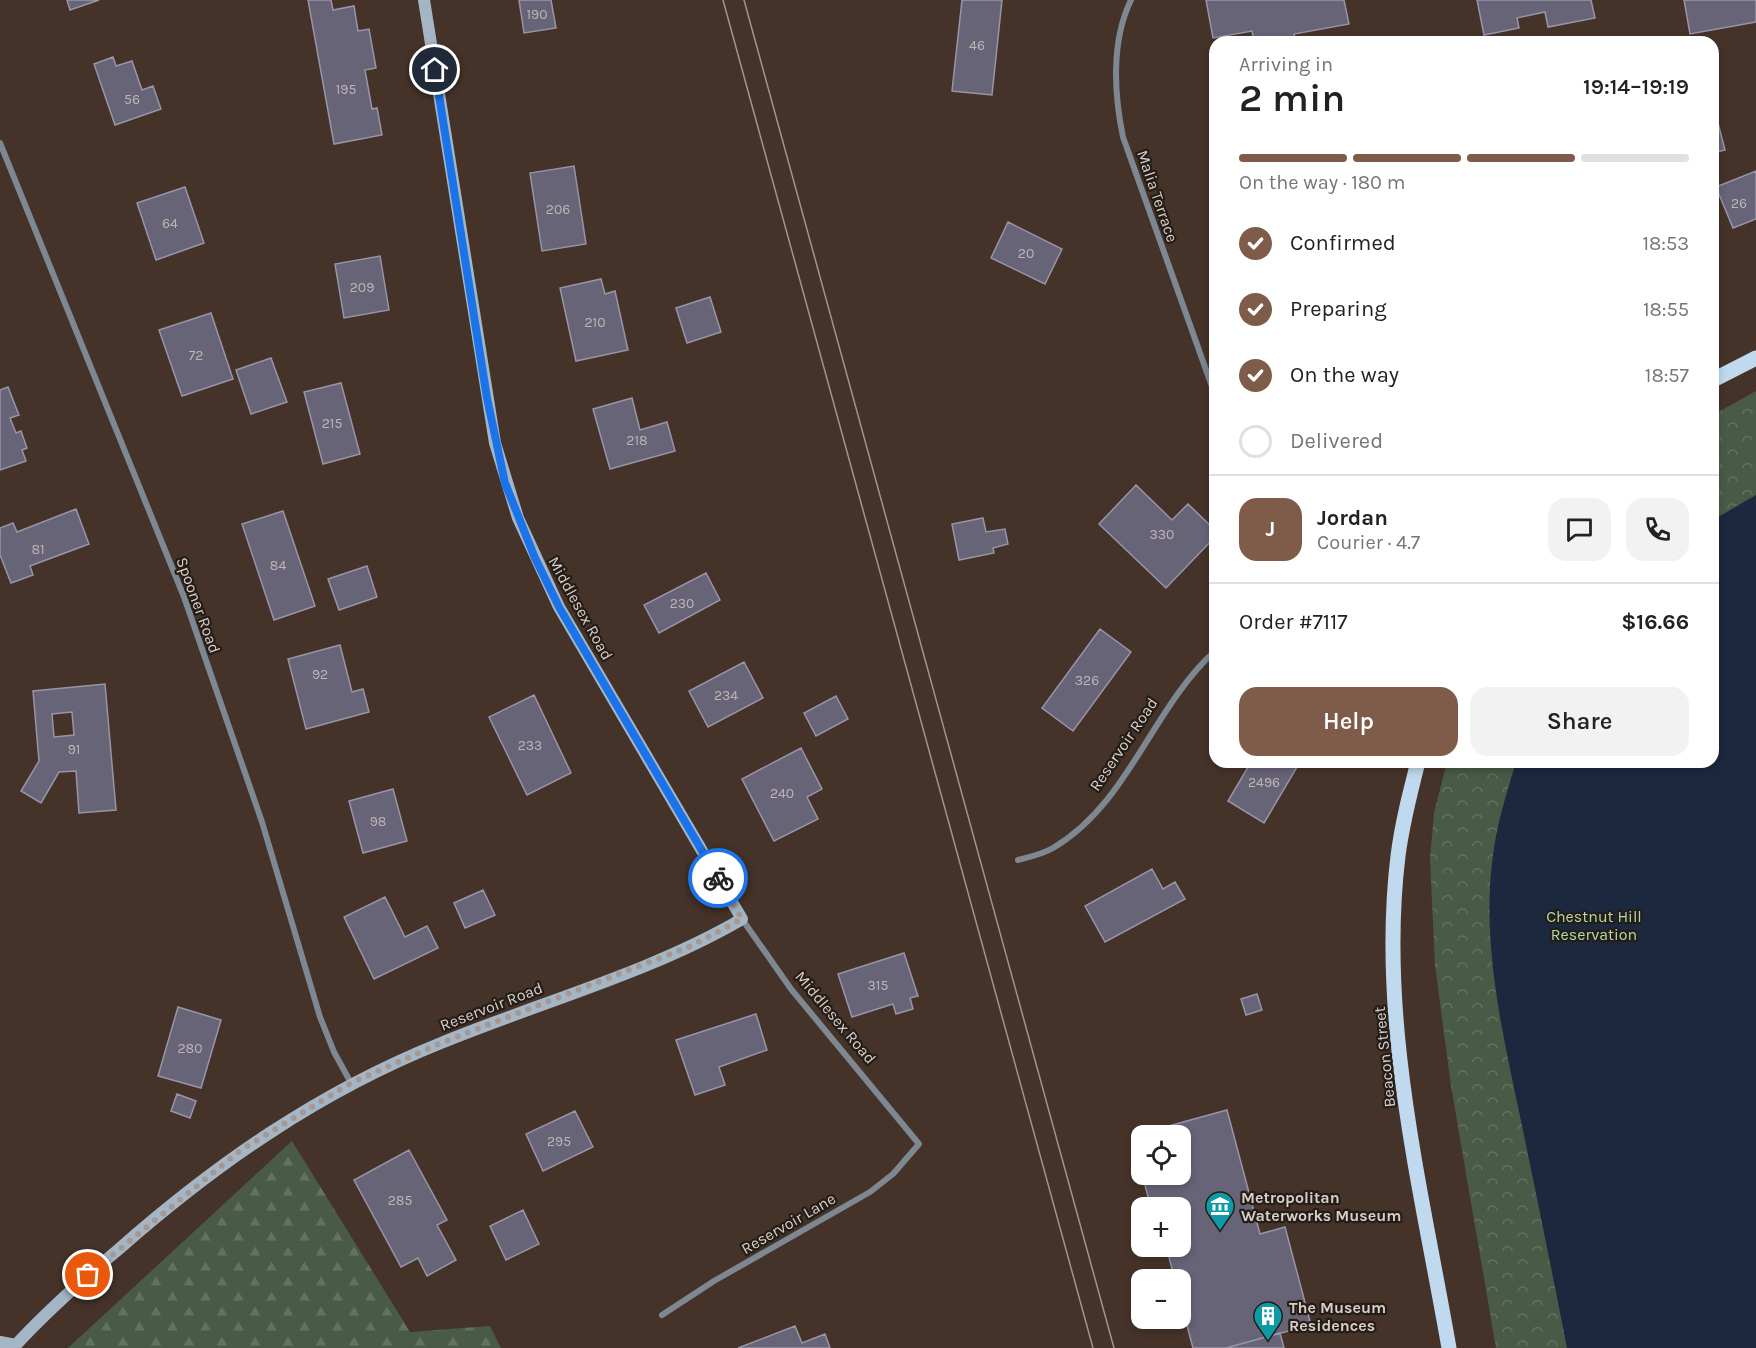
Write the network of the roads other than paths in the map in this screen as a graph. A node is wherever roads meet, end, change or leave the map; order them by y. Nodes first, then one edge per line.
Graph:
1 (424, 0) edge
2 (1131, 0) edge
3 (0, 143) edge
4 (1756, 358) edge
5 (1719, 377) edge
6 (1209, 378) edge
7 (1209, 657) edge
8 (1417, 768) edge
9 (1018, 861) dead end
10 (742, 919) junction
11 (351, 1083) junction
12 (919, 1143) joint
13 (662, 1315) dead end
14 (0, 1342) edge
15 (15, 1347) edge
16 (1449, 1348) edge

1 - 10 street, Middlesex Road
2 - 6 street, Malia Terrace
3 - 11 street, Spooner Road
4 - 5 main road
7 - 9 street, Reservoir Road
8 - 16 main road, Beacon Street
10 - 11 street, Reservoir Road
10 - 12 street, Middlesex Road
11 - 15 street, Reservoir Road
12 - 13 street, Reservoir Lane
14 - 15 street

